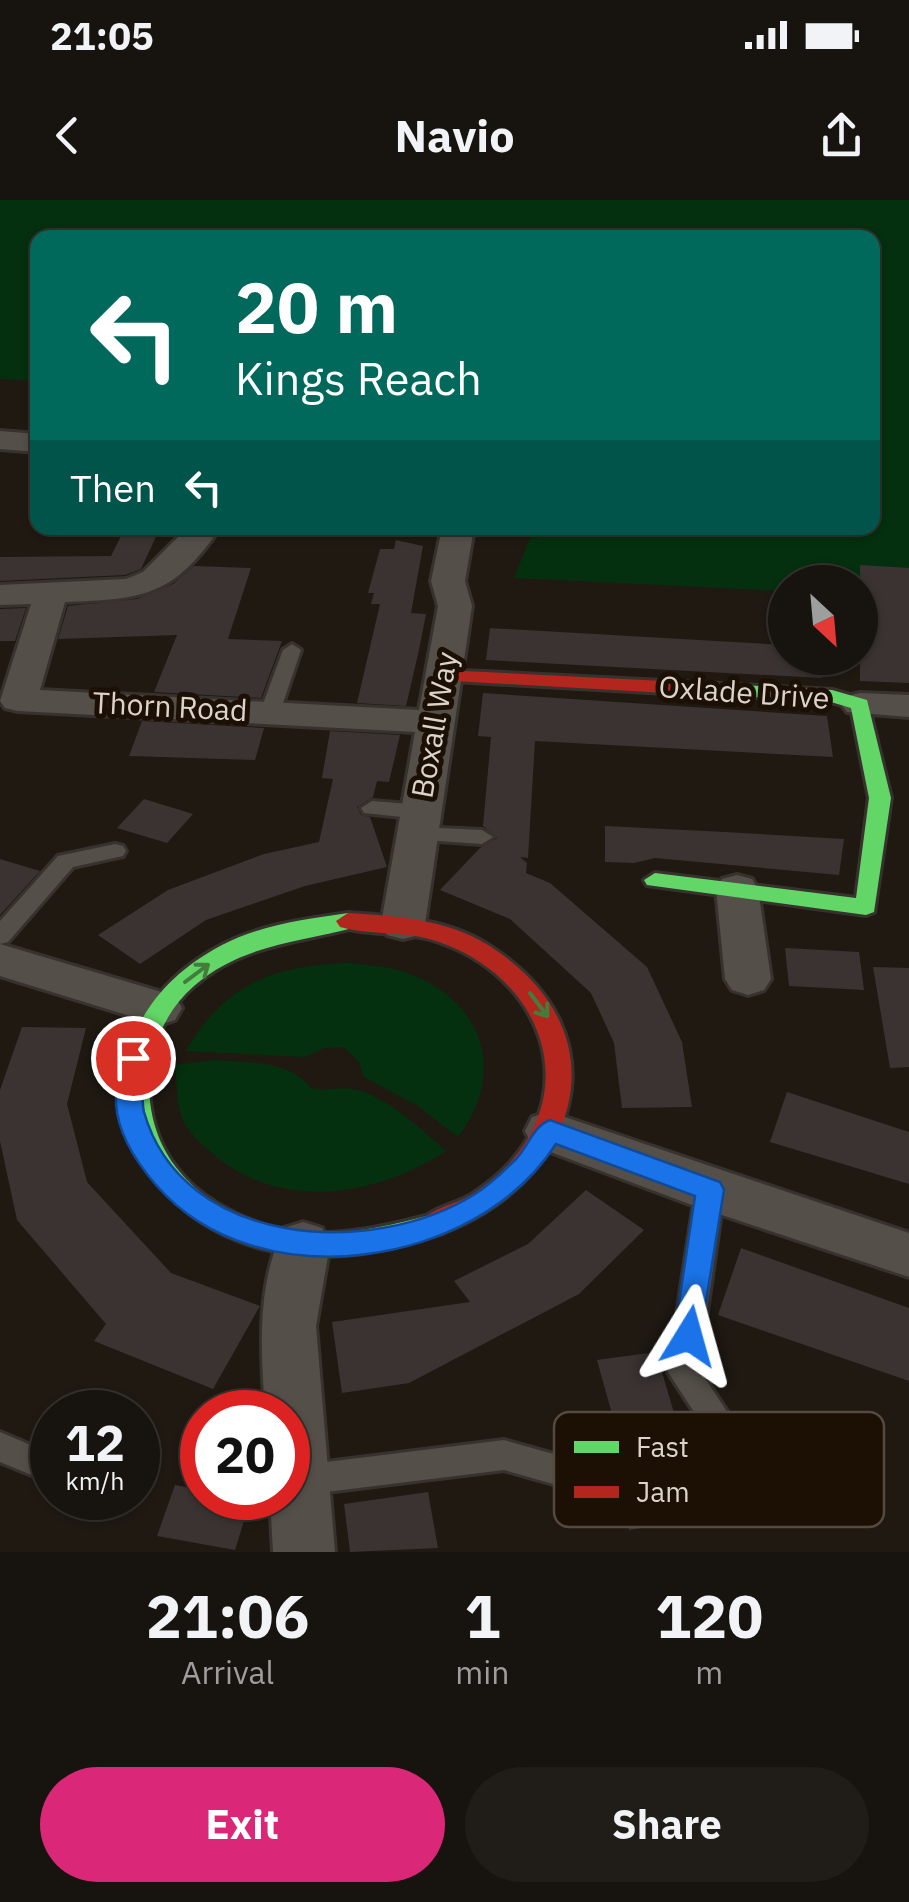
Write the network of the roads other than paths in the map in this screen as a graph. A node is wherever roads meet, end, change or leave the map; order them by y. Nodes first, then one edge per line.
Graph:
1 (0, 440) edge
2 (30, 442) edge
3 (197, 535) edge
4 (457, 535) edge
5 (51, 593) junction
6 (0, 595) edge
7 (292, 650) dead end
8 (444, 676) junction
9 (860, 704) junction
10 (909, 706) edge
11 (270, 712) junction
12 (434, 722) junction
13 (894, 799) edge
14 (372, 808) dead end
15 (419, 823) junction
16 (482, 837) dead end
17 (114, 851) dead end
18 (655, 880) dead end
19 (737, 889) junction
20 (404, 924) junction
21 (0, 936) edge
22 (0, 960) edge
23 (748, 979) dead end
24 (158, 1008) junction
25 (550, 1131) junction
26 (710, 1190) junction
27 (303, 1244) junction
28 (909, 1255) edge
29 (292, 1390) edge
30 (710, 1412) edge
31 (0, 1447) edge
32 (30, 1459) edge
33 (554, 1469) edge
34 (310, 1479) edge
35 (301, 1520) edge
36 (304, 1552) edge

1 - 2 street
3 - 5 street
4 - 8 street, Boxall Way
5 - 6 street
5 - 11 street, Thorn Road
7 - 11 lane
8 - 9 street, Oxlade Drive
8 - 12 street, Boxall Way
9 - 10 street
9 - 13 street, Oxlade Drive
11 - 12 street, Thorn Road
12 - 15 street, Boxall Way
13 - 19 street, Oxlade Drive
14 - 15 lane
15 - 16 lane
15 - 20 street, Boxall Way
17 - 21 lane
18 - 19 street
19 - 23 street
24 -> 20 street
20 -> 25 street
22 - 24 street
24 - 27 street
25 - 26 street
25 - 27 street
26 - 28 street
26 - 30 lane
27 - 29 street
31 - 32 lane
33 - 34 lane
35 - 36 street

